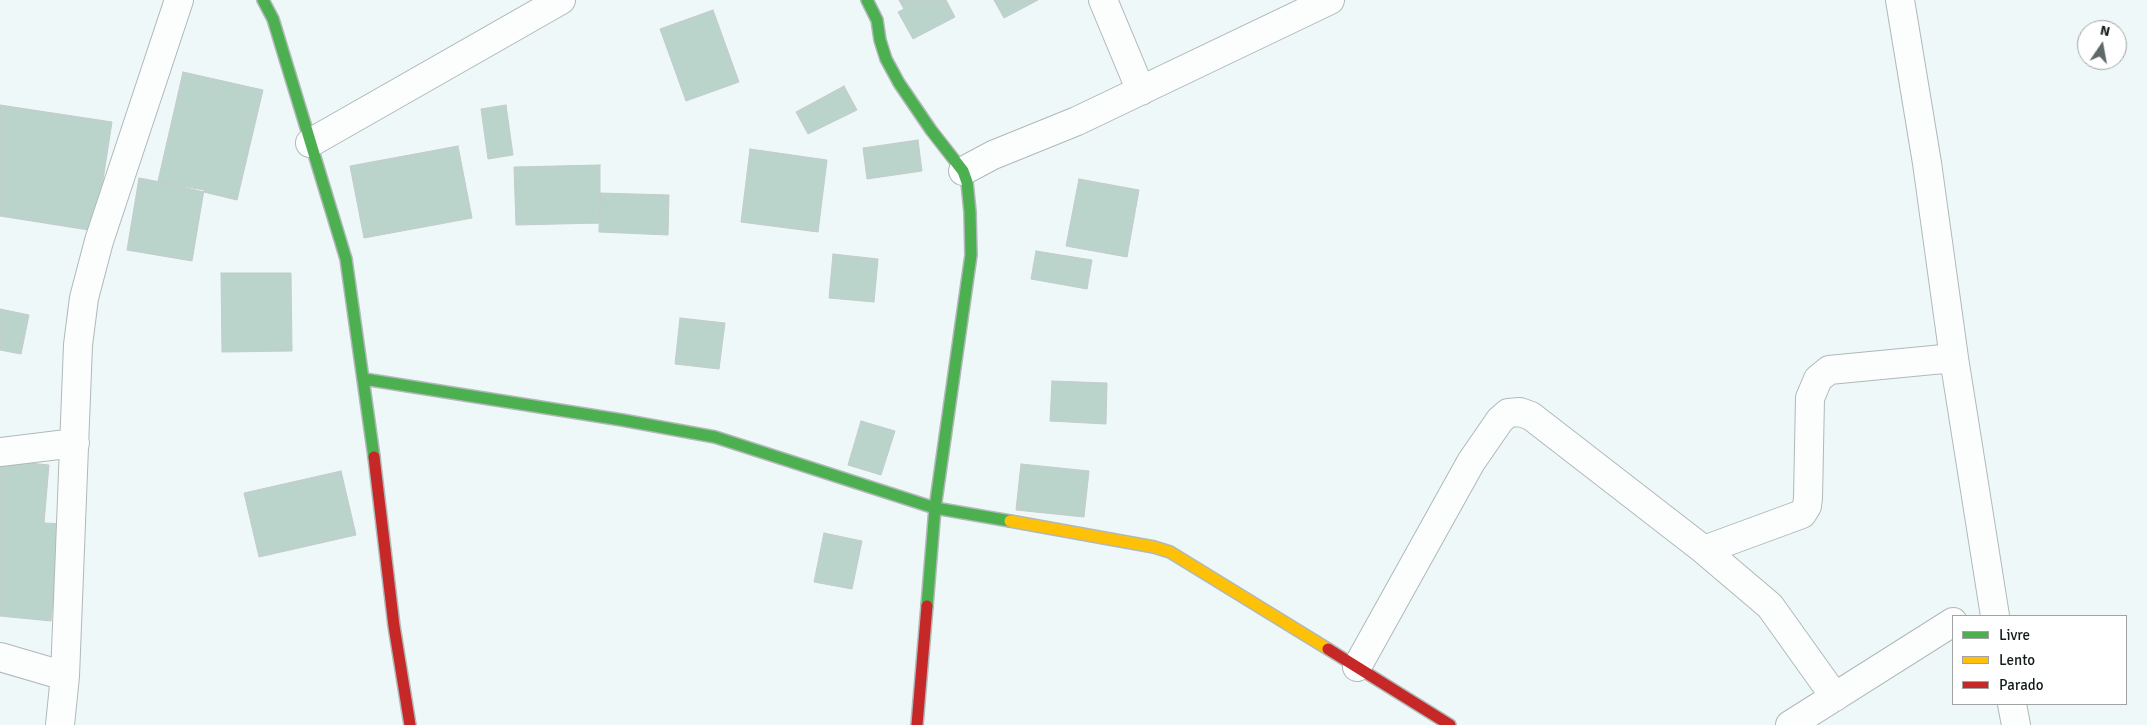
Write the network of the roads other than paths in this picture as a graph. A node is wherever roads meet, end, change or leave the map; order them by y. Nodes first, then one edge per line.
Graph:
1 (179, 0) edge
2 (263, 0) edge
3 (559, 0) edge
4 (867, 0) edge
5 (1103, 0) edge
6 (1330, 0) edge
7 (1900, 0) edge
8 (1141, 91) junction
9 (310, 143) junction
10 (963, 171) junction
11 (1954, 358) junction
12 (364, 379) junction
13 (75, 443) junction
14 (0, 452) edge
15 (936, 508) junction
16 (1704, 550) junction
17 (1993, 606) edge
18 (1964, 615) edge
19 (1952, 623) edge
20 (0, 657) edge
21 (1357, 667) junction
22 (65, 676) junction
23 (1835, 697) junction
24 (2012, 705) edge
25 (60, 725) edge
26 (410, 725) edge
27 (917, 725) edge
28 (1450, 725) edge
29 (1790, 725) edge
30 (2016, 725) edge

1 - 13 street
2 - 9 street
3 - 9 street
4 - 10 street
5 - 8 street
6 - 8 street
7 - 11 street
8 - 10 street
9 - 12 street
10 - 15 street
11 - 16 street
11 - 17 street
12 - 15 street
12 - 26 street
13 - 14 street
13 - 22 street
15 - 21 street
15 - 27 street
16 - 21 street
16 - 23 street
17 - 18 street
19 - 23 street
20 - 22 street
21 - 28 street
22 - 25 street
23 - 29 street
24 - 30 street

